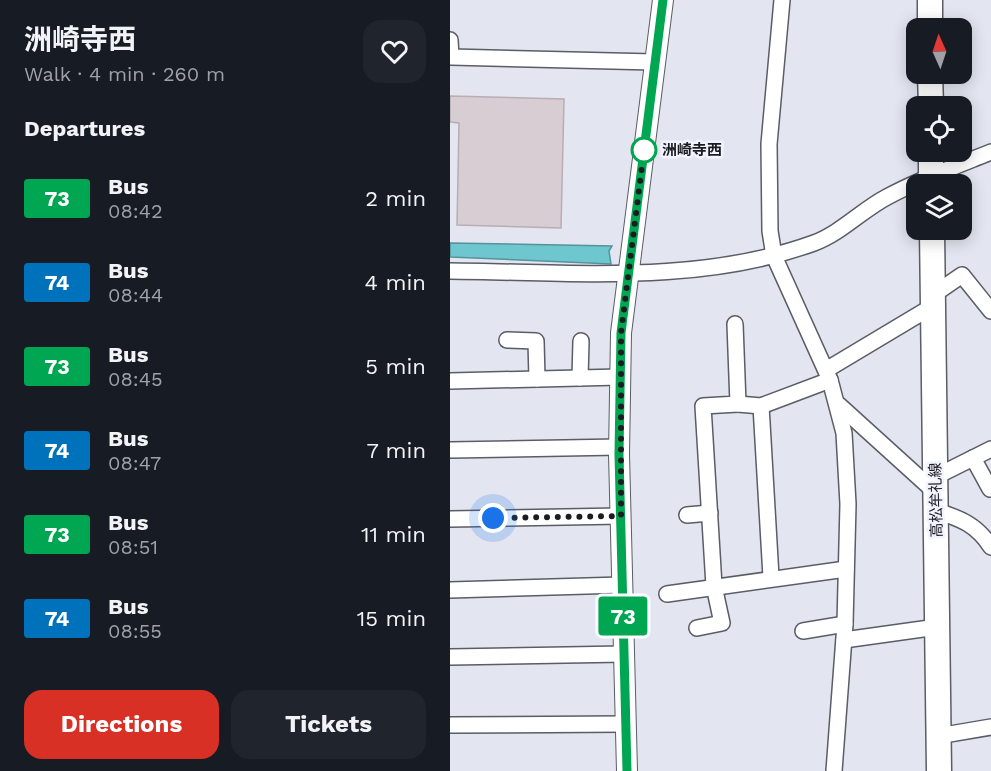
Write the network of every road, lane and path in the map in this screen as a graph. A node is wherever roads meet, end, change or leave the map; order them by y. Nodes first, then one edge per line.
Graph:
1 (663, 0) edge
2 (782, 0) edge
3 (930, 0) edge
4 (930, 18) edge
5 (450, 40) edge
6 (654, 62) junction
7 (991, 152) edge
8 (944, 174) edge
9 (906, 189) edge
10 (932, 240) edge
11 (774, 256) junction
12 (450, 271) edge
13 (629, 273) junction
14 (933, 300) junction
15 (991, 311) edge
16 (735, 324) dead end
17 (507, 340) dead end
18 (581, 341) dead end
19 (828, 375) junction
20 (620, 377) junction
21 (580, 378) junction
22 (537, 379) junction
23 (450, 381) edge
24 (738, 404) junction
25 (839, 405) junction
26 (761, 406) junction
27 (619, 447) junction
28 (991, 449) edge
29 (450, 450) edge
30 (973, 458) junction
31 (990, 489) edge
32 (936, 493) junction
33 (710, 513) junction
34 (687, 515) dead end
35 (621, 516) junction
36 (450, 519) edge
37 (991, 547) edge
38 (846, 569) junction
39 (771, 577) junction
40 (622, 585) junction
41 (714, 586) junction
42 (450, 590) edge
43 (667, 594) dead end
44 (937, 627) junction
45 (697, 628) dead end
46 (803, 631) dead end
47 (844, 632) junction
48 (624, 654) junction
49 (450, 657) edge
50 (626, 724) junction
51 (450, 725) edge
52 (991, 727) edge
53 (938, 736) junction
54 (627, 771) edge
55 (834, 771) edge
56 (939, 771) edge

1 - 6 street
2 - 11 street
3 - 4 main road
5 - 6 street
6 - 13 street
7 - 8 street
9 - 11 street
10 - 14 main road, 高松牟礼線
11 - 13 street
11 - 19 street
12 - 13 street
13 - 20 street
14 - 15 street
14 - 19 street
14 - 32 main road, 高松牟礼線
16 - 24 street
17 - 22 street
18 - 21 street
19 - 25 street
19 - 26 street
20 - 21 street
20 - 27 street
21 - 22 street
22 - 23 street
24 - 26 street
24 - 33 street
25 - 32 street
25 - 38 street
26 - 39 street
27 - 29 street
27 - 35 street
28 - 30 street
30 - 31 street
30 - 32 street
32 - 37 street
32 - 44 main road, 高松牟礼線
33 - 34 street
33 - 41 street
35 - 36 street
35 - 40 street
38 - 39 street
38 - 47 street
39 - 41 street
40 - 42 street
40 - 48 street
41 - 43 street
41 - 45 street
44 - 47 street
44 - 53 main road, 高松牟礼線
46 - 47 street
47 - 55 street
48 - 49 street
48 - 50 street
50 - 51 street
50 - 54 street
52 - 53 street
53 - 56 main road, 高松牟礼線

